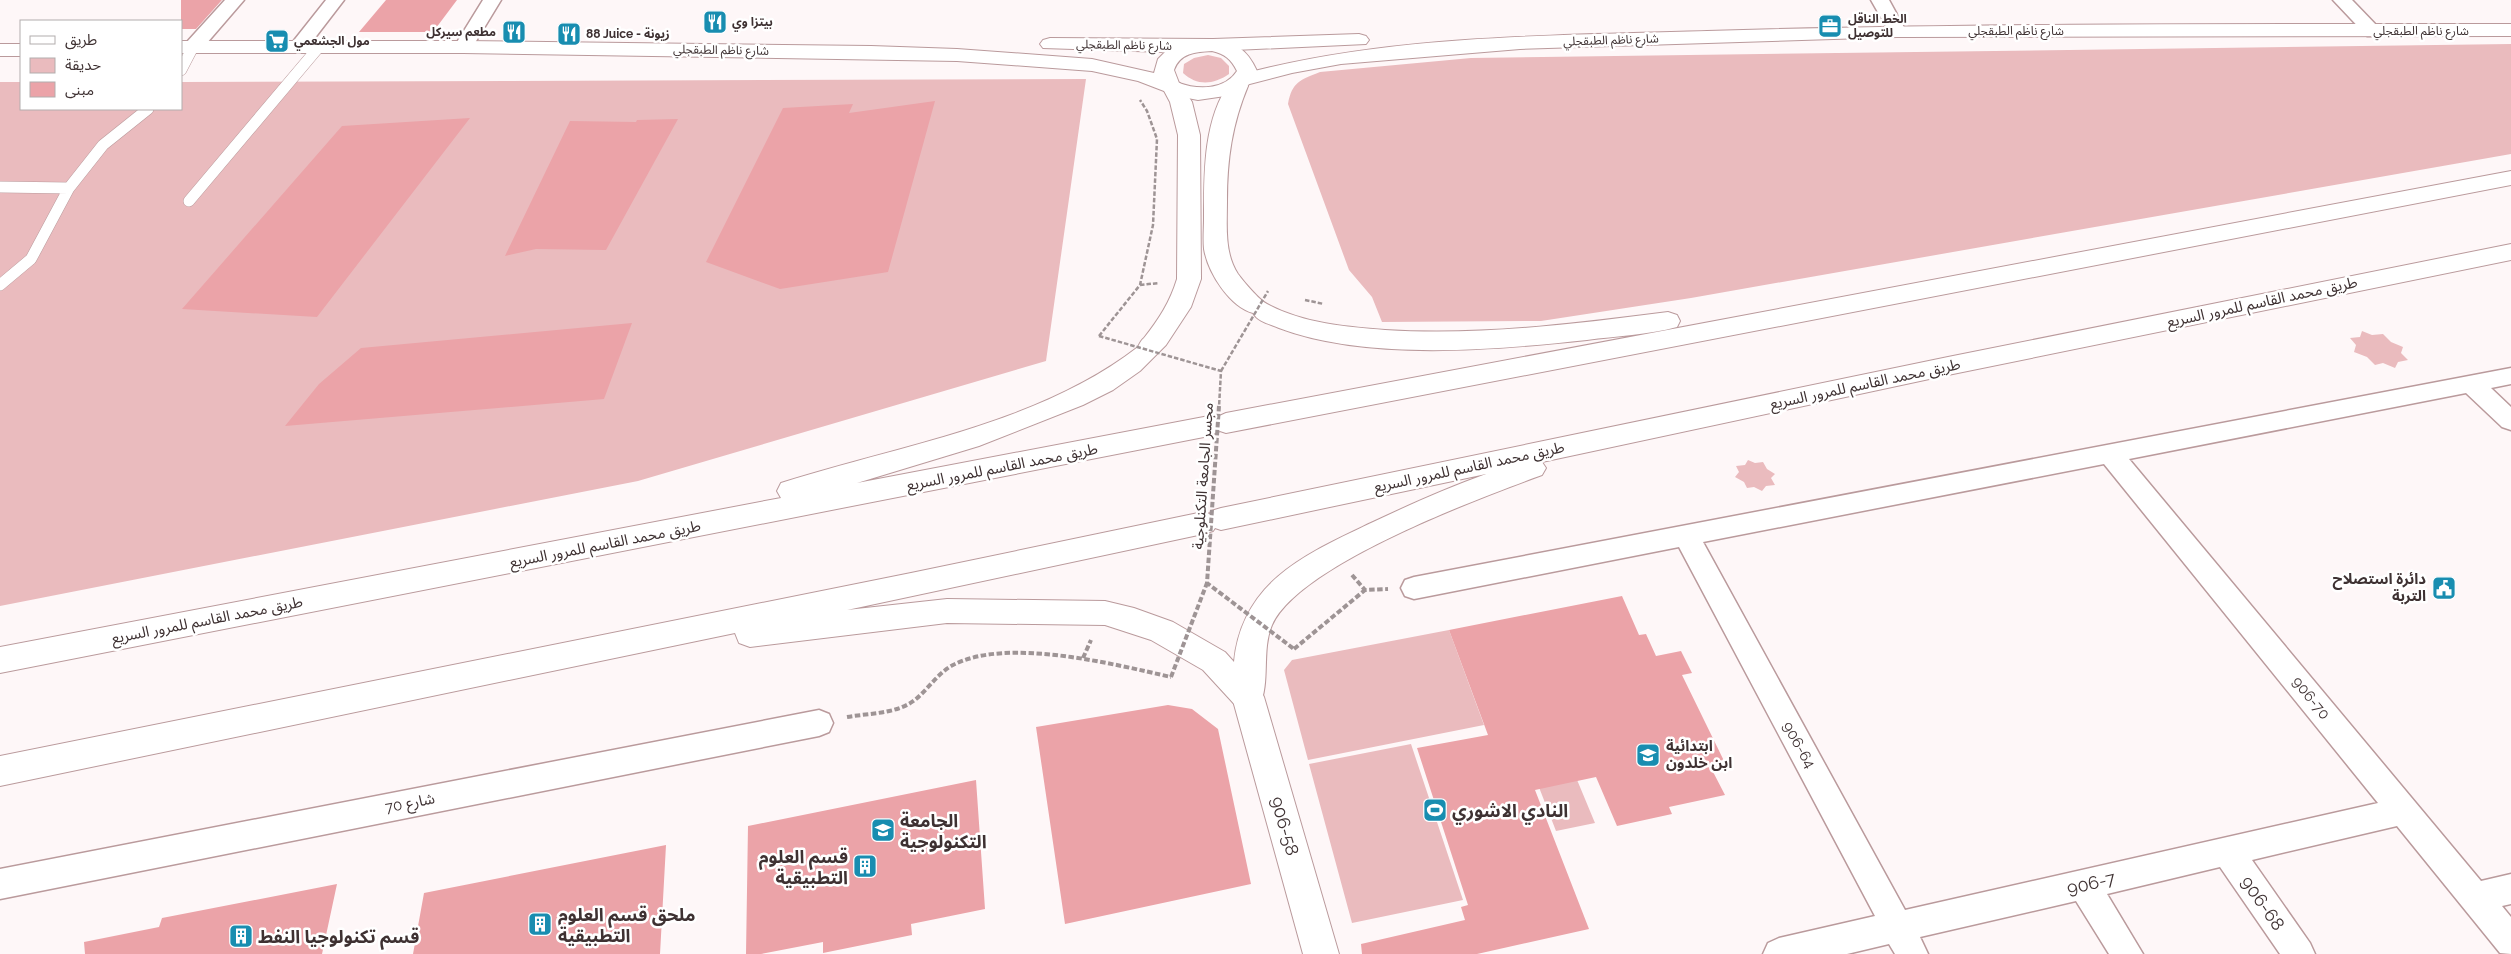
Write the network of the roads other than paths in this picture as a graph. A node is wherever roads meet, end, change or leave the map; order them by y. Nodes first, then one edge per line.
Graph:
1 (235, 0) edge
2 (335, 0) edge
3 (492, 0) edge
4 (1880, 0) edge
5 (2342, 0) edge
6 (2511, 30) edge
7 (1898, 31) junction
8 (2373, 32) junction
9 (1520, 42) junction
10 (463, 46) junction
11 (1204, 46) junction
12 (187, 47) edge
13 (297, 48) junction
14 (318, 48) junction
15 (0, 50) edge
16 (20, 50) edge
17 (871, 52) junction
18 (182, 66) edge
19 (1240, 83) junction
20 (1171, 85) junction
21 (147, 110) edge
22 (2511, 178) edge
23 (0, 187) edge
24 (69, 188) junction
25 (189, 201) dead end
26 (2511, 252) edge
27 (0, 285) edge
28 (1906, 292) junction
29 (2511, 376) edge
30 (2470, 383) junction
31 (2511, 421) edge
32 (1672, 424) junction
33 (2110, 454) junction
34 (1686, 536) junction
35 (593, 546) junction
36 (1414, 588) road end
37 (581, 653) junction
38 (0, 660) edge
39 (1248, 697) junction
40 (819, 723) road end
41 (0, 771) edge
42 (2403, 810) junction
43 (2227, 851) junction
44 (0, 884) edge
45 (2083, 884) junction
46 (2511, 889) edge
47 (2475, 898) junction
48 (1898, 927) junction
49 (2511, 942) edge
50 (1321, 954) edge
51 (1778, 954) edge
52 (1912, 954) edge
53 (2127, 954) edge
54 (2300, 954) edge

1 - 12 street
2 - 13 street
3 - 10 street
4 - 7 street
5 - 8 street
6 - 8 main road, شارع ناظم الطبقجلي
7 - 8 main road, شارع ناظم الطبقجلي
7 - 9 main road, شارع ناظم الطبقجلي
9 - 11 main road, شارع ناظم الطبقجلي
9 - 19 main road, شارع ناظم الطبقجلي
10 - 14 main road, شارع ناظم الطبقجلي
10 - 17 main road, شارع ناظم الطبقجلي
11 - 17 main road, شارع ناظم الطبقجلي
11 - 19 main road
11 - 20 main road
12 - 13 main road, شارع ناظم الطبقجلي
12 - 18 lane
13 - 14 main road, شارع ناظم الطبقجلي
14 - 25 lane
15 - 16 main road
17 - 20 main road, شارع ناظم الطبقجلي
19 - 20 main road, شارع ناظم الطبقجلي
19 - 28 main road
20 - 35 main road
21 - 24 lane
22 - 28 main road, طريق محمد القاسم للمرور السريع
23 - 24 lane
24 - 27 lane
26 - 32 main road, طريق محمد القاسم للمرور السريع
28 - 35 main road, طريق محمد القاسم للمرور السريع
29 - 30 street
30 - 31 street
30 - 33 street
32 - 37 main road, طريق محمد القاسم للمرور السريع
32 - 39 main road
33 - 34 street
33 - 42 street, 906-70
34 - 36 street
34 - 48 street, 906-64
35 - 38 main road, طريق محمد القاسم للمرور السريع
37 - 39 main road
37 - 41 main road, طريق محمد القاسم للمرور السريع
39 - 50 main road, 906-58
40 - 44 street, شارع 70
42 - 43 street, 906-7
42 - 47 street, 906-70
43 - 45 street, 906-7
43 - 54 street, 906-68
45 - 48 street, 906-7
45 - 53 street
46 - 47 street
47 - 49 street, 906-70
48 - 51 street, 906-7
48 - 52 street, 906-64

